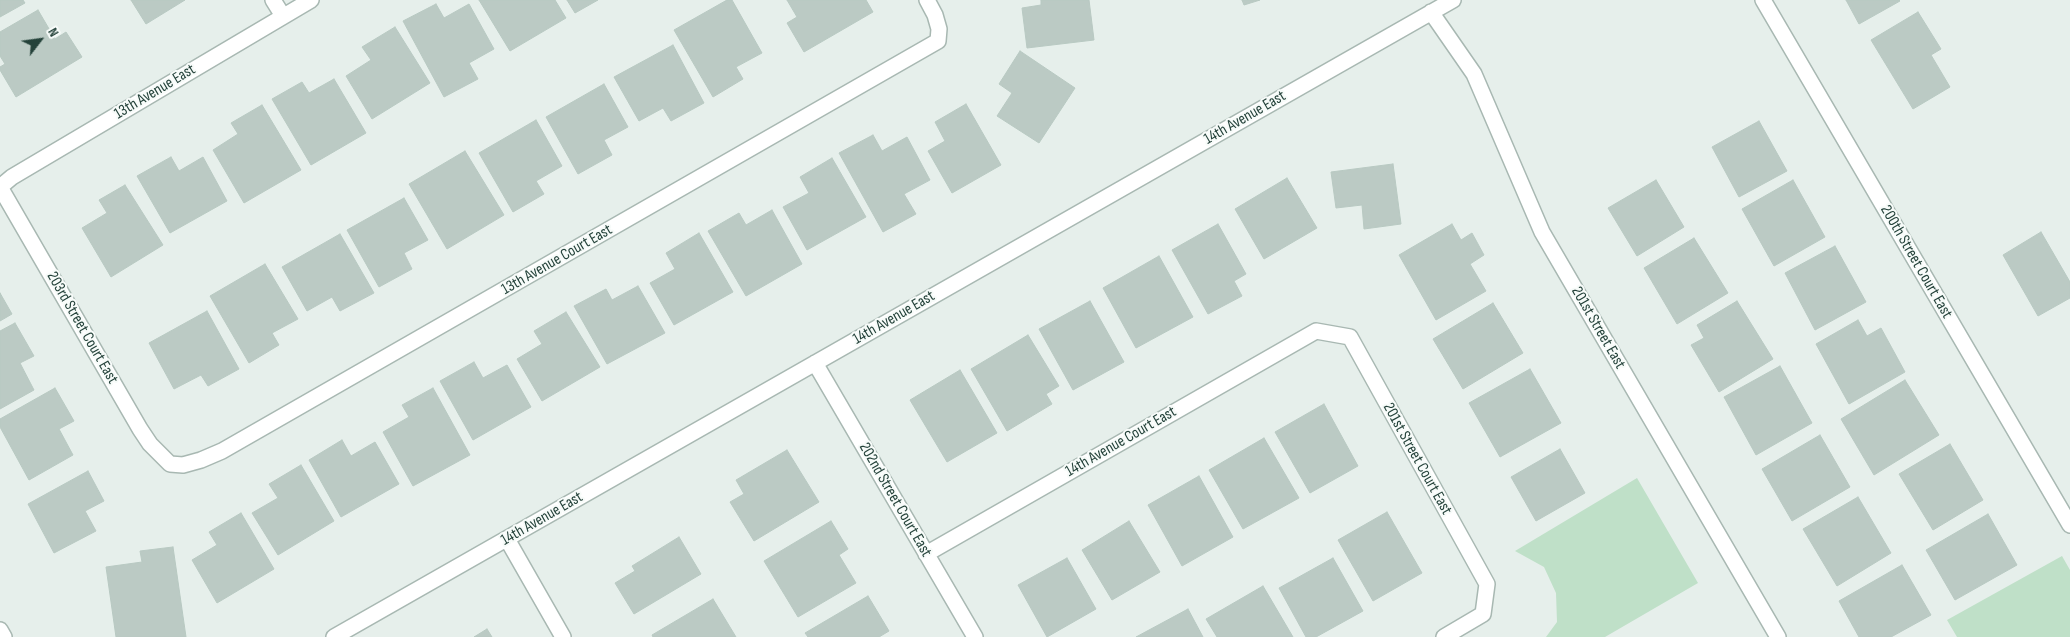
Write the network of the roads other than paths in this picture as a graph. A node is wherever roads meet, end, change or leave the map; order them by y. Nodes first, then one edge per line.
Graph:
1 (273, 0) edge
2 (311, 0) edge
3 (927, 0) edge
4 (1453, 0) edge
5 (1763, 0) edge
6 (1432, 12) junction
7 (283, 16) junction
8 (0, 187) edge
9 (1316, 331) joint
10 (815, 363) junction
11 (170, 464) joint
12 (2070, 525) edge
13 (507, 539) junction
14 (926, 554) junction
15 (0, 630) edge
16 (4, 637) edge
17 (334, 637) edge
18 (563, 637) edge
19 (975, 637) edge
20 (1444, 637) edge
21 (1778, 637) edge

1 - 7 street
2 - 7 street, 13th Avenue East
3 - 11 street, 13th Avenue Court East
4 - 6 street, 14th Avenue East
5 - 12 street, 200th Street Court East
6 - 10 street, 14th Avenue East
6 - 21 street, 201st Street East
7 - 8 street, 13th Avenue East
8 - 11 street, 203rd Street Court East
9 - 14 street, 14th Avenue Court East
9 - 20 street, 201st Street Court East
10 - 13 street, 14th Avenue East
10 - 14 street, 202nd Street Court East
13 - 17 street, 14th Avenue East
13 - 18 street
14 - 19 street, 202nd Street Court East
15 - 16 street

